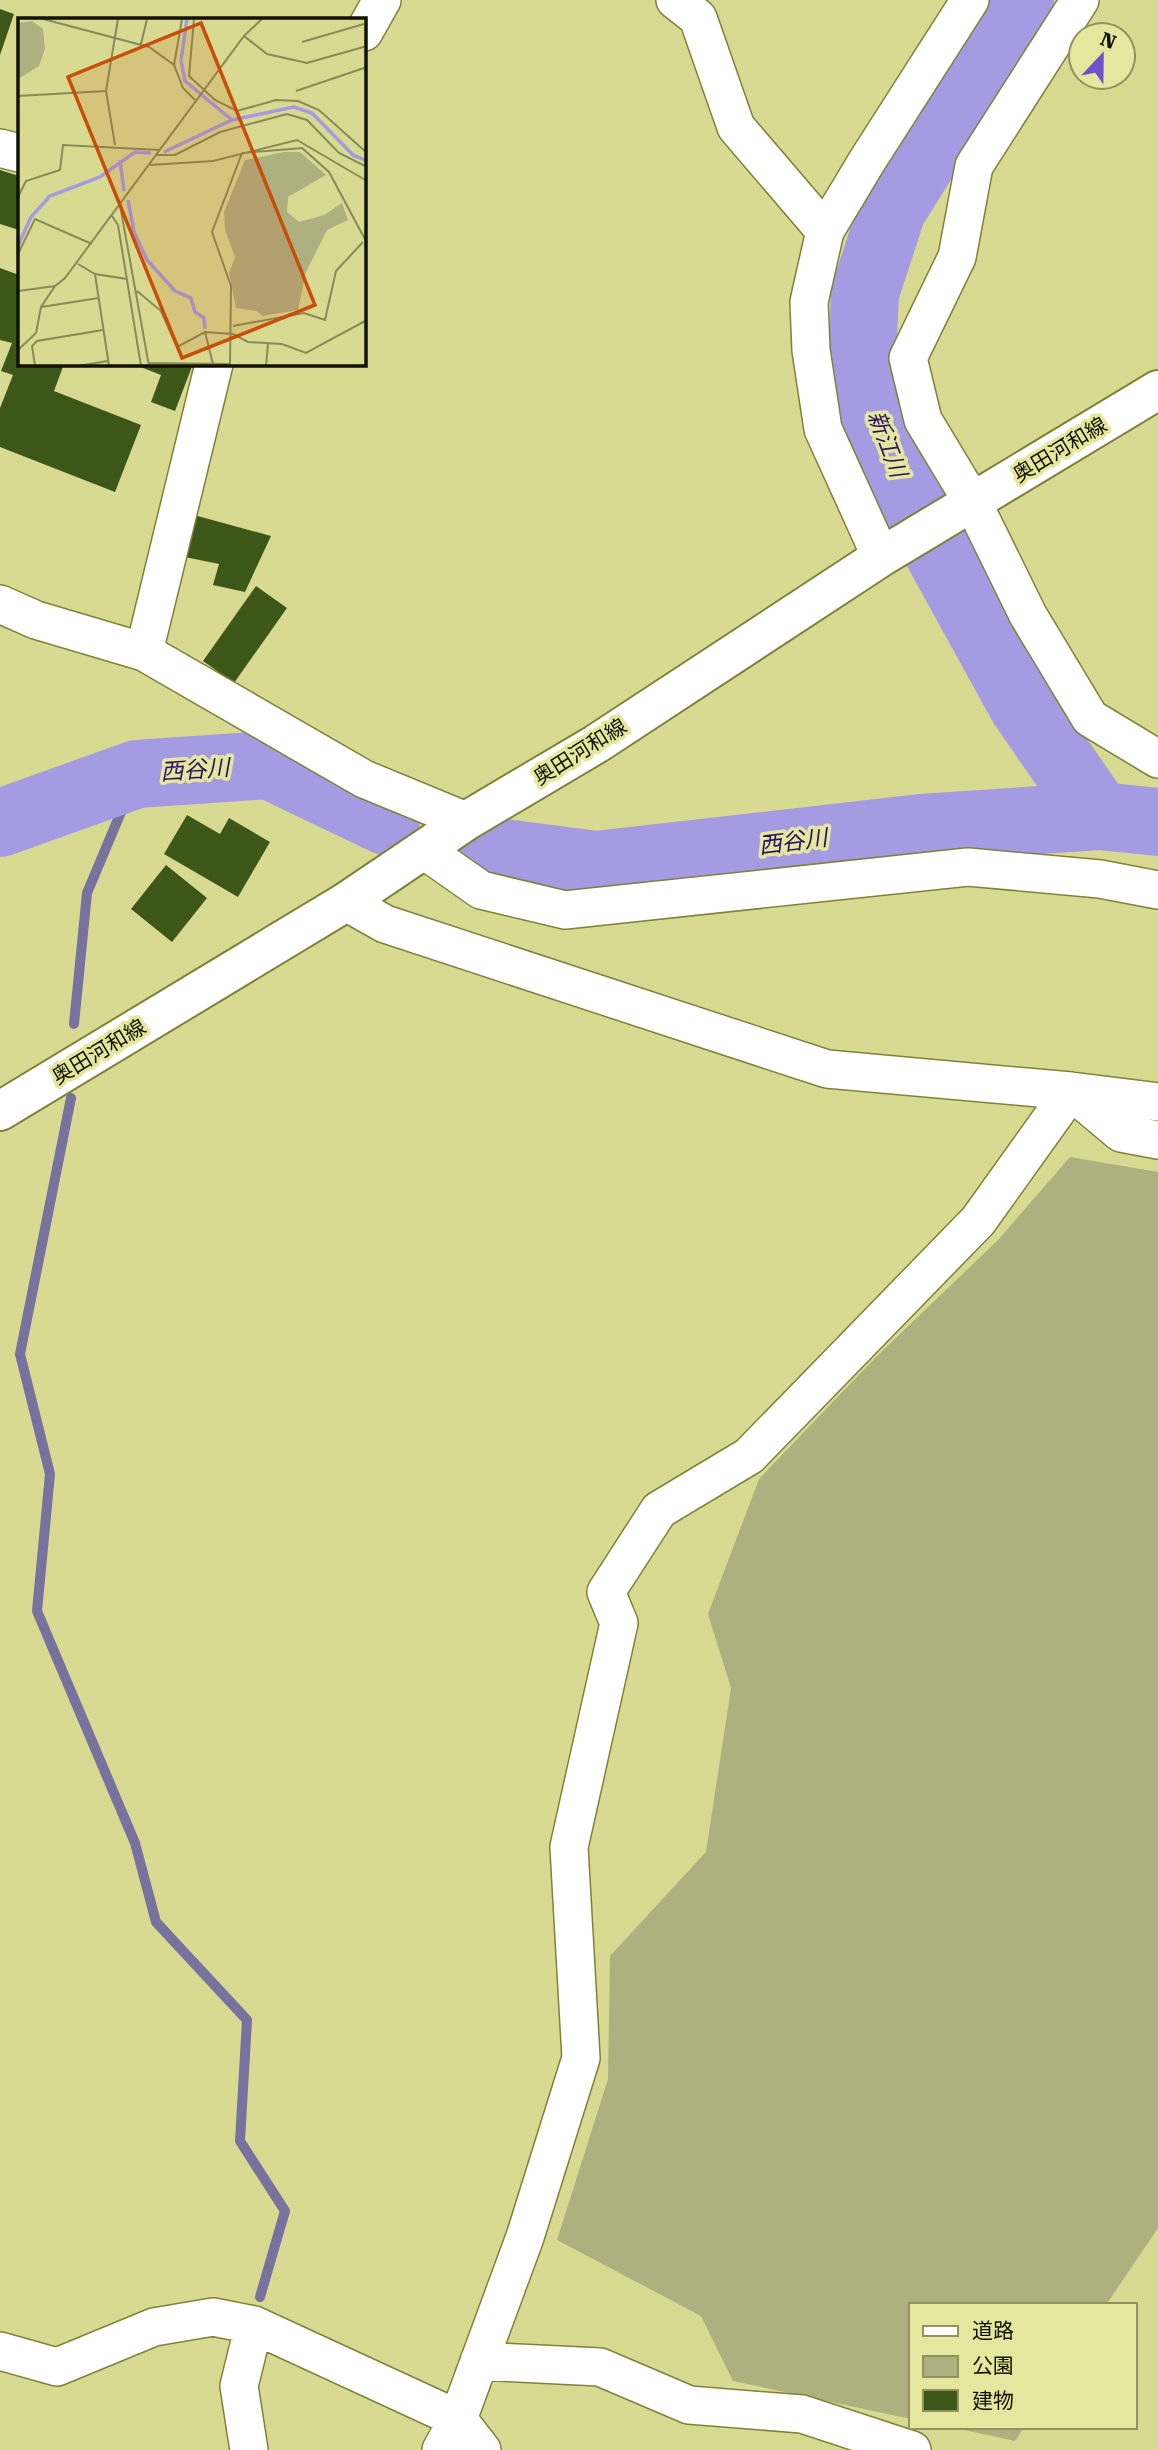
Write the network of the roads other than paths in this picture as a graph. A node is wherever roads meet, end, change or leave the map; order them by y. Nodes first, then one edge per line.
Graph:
1 (383, 0) edge
2 (674, 0) edge
3 (970, 0) edge
4 (1080, 0) edge
5 (366, 29) edge
6 (0, 148) edge
7 (18, 153) edge
8 (825, 232) junction
9 (214, 366) edge
10 (1158, 390) edge
11 (972, 503) junction
12 (881, 558) junction
13 (0, 604) edge
14 (144, 652) junction
15 (1158, 759) edge
16 (466, 821) junction
17 (424, 850) junction
18 (1158, 890) edge
19 (346, 902) junction
20 (1071, 1091) junction
21 (1158, 1102) edge
22 (0, 1111) edge
23 (1158, 1140) edge
24 (254, 2325) junction
25 (0, 2351) edge
26 (479, 2361) junction
27 (449, 2435) edge
28 (249, 2450) edge
29 (482, 2450) edge
30 (912, 2450) edge

1 - 5 street
2 - 8 street
3 - 8 street
4 - 11 street
6 - 7 street
8 - 12 street
9 - 14 street
10 - 11 main road, 奥田河和線
11 - 12 main road, 奥田河和線
11 - 15 street
12 - 16 main road, 奥田河和線
13 - 14 street
14 - 16 street
16 - 17 main road, 奥田河和線
17 - 18 street
17 - 19 main road, 奥田河和線
19 - 20 street
19 - 22 main road, 奥田河和線
20 - 21 street
20 - 23 street
20 - 26 street
24 - 25 street
24 - 27 street
24 - 28 street
26 - 27 street
26 - 30 street
27 - 29 street

